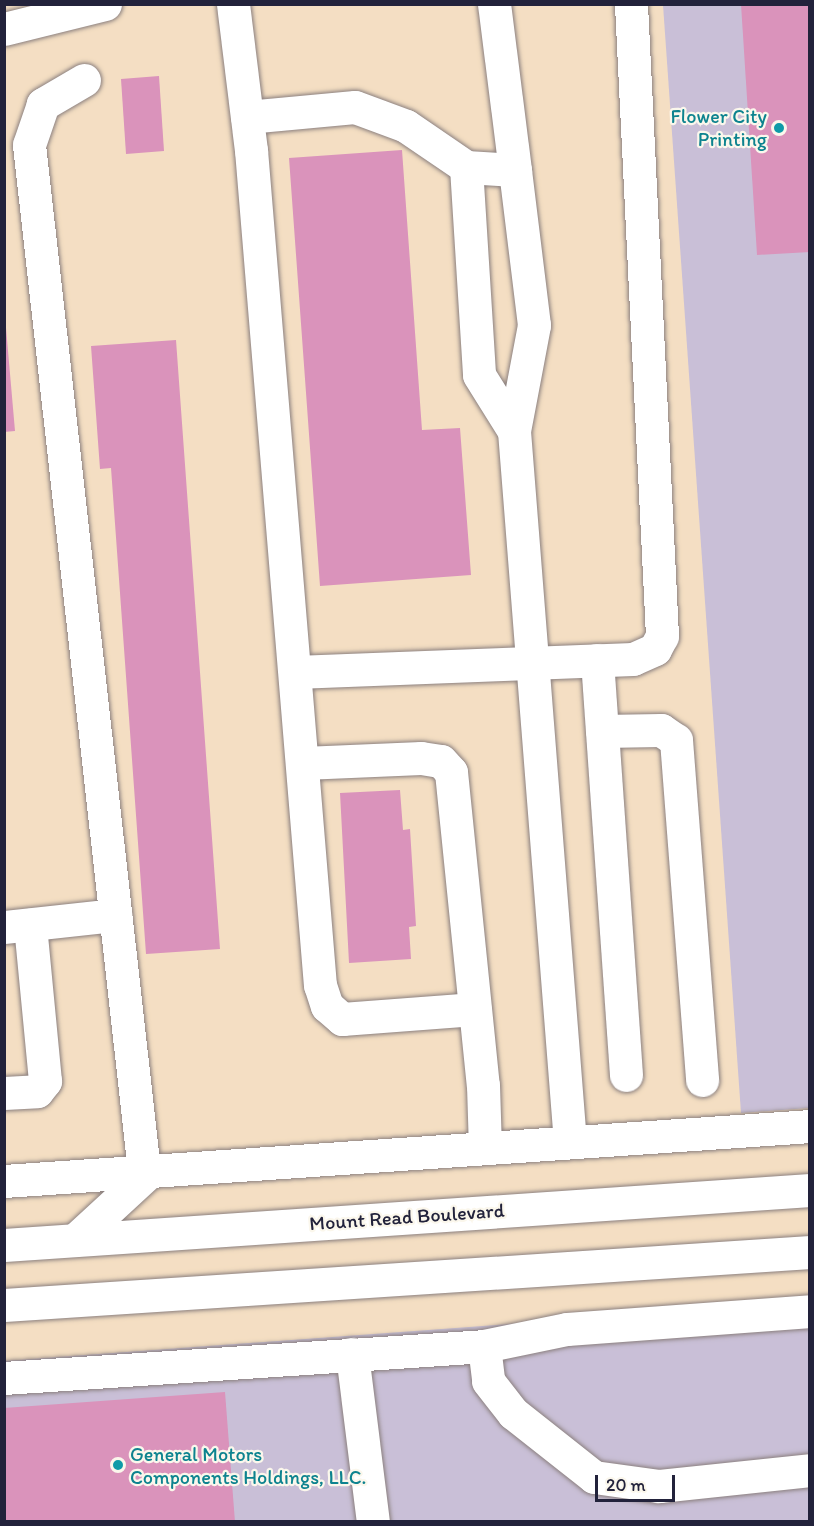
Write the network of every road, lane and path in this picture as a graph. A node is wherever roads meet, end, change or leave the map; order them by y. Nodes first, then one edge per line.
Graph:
1 (105, 4) edge
2 (233, 4) edge
3 (494, 4) edge
4 (631, 4) edge
5 (4, 29) edge
6 (84, 80) dead end
7 (247, 117) junction
8 (466, 167) junction
9 (515, 170) junction
10 (514, 431) junction
11 (597, 660) junction
12 (534, 663) junction
13 (295, 672) junction
14 (602, 731) junction
15 (303, 763) junction
16 (115, 915) junction
17 (17, 926) edge
18 (475, 1009) junction
19 (626, 1076) dead end
20 (702, 1080) dead end
21 (4, 1093) edge
22 (810, 1126) edge
23 (570, 1142) junction
24 (485, 1148) junction
25 (147, 1171) junction
26 (4, 1181) edge
27 (810, 1190) edge
28 (75, 1240) junction
29 (4, 1245) edge
30 (810, 1252) edge
31 (4, 1305) edge
32 (810, 1311) edge
33 (484, 1346) junction
34 (351, 1354) junction
35 (4, 1378) edge
36 (810, 1470) edge
37 (373, 1521) edge

1 - 5 main road
2 - 7 main road
3 - 9 main road
4 - 11 main road
6 - 16 main road
7 - 8 main road
7 - 13 main road
8 - 9 main road
8 - 10 main road
9 - 10 main road
10 - 12 main road
11 - 12 main road
11 - 14 main road
12 - 13 main road
12 - 23 main road
13 - 15 main road
14 - 19 main road
14 - 20 main road
15 - 18 main road
15 - 18 main road
16 - 17 main road
16 - 25 main road
17 - 21 main road
18 - 24 main road
22 - 23 main road
23 - 24 main road
24 - 25 main road
25 - 26 main road
25 - 28 main road
27 - 28 main road, Mount Read Boulevard
28 - 29 main road, Mount Read Boulevard
30 - 31 main road
32 - 33 main road
33 - 34 main road
33 - 36 main road
34 - 35 main road
34 - 37 main road

